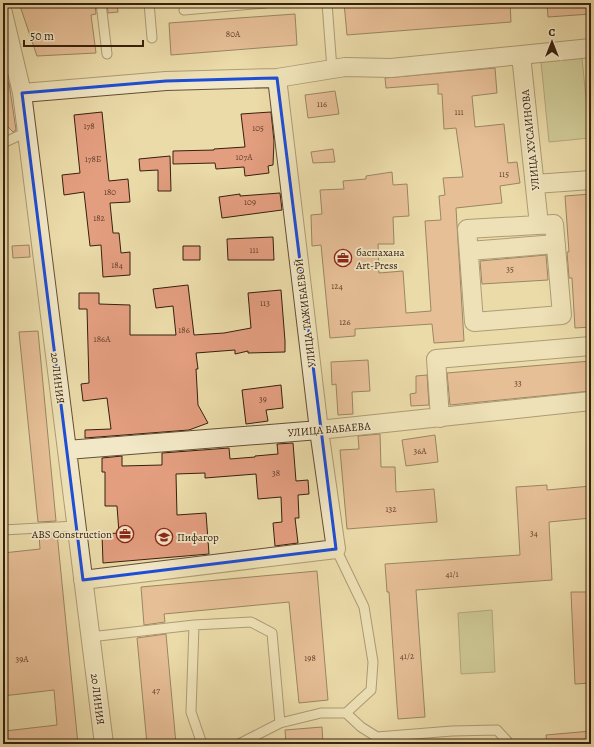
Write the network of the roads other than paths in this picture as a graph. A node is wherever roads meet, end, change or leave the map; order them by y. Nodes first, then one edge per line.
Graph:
1 (101, 3) edge
2 (149, 3) edge
3 (266, 3) edge
4 (327, 3) edge
5 (184, 10) dead end
6 (3, 13) edge
7 (152, 38) dead end
8 (591, 48) edge
9 (107, 54) dead end
10 (521, 55) junction
11 (332, 69) junction
12 (277, 78) junction
13 (22, 93) junction
14 (27, 132) junction
15 (3, 143) edge
16 (591, 180) edge
17 (535, 184) junction
18 (539, 225) junction
19 (556, 244) junction
20 (469, 250) junction
21 (591, 346) edge
22 (591, 401) edge
23 (440, 418) junction
24 (319, 430) junction
25 (67, 450) junction
26 (76, 526) junction
27 (3, 530) edge
28 (336, 549) junction
29 (83, 580) junction
30 (194, 625) junction
31 (90, 637) junction
32 (346, 713) junction
33 (280, 723) junction
34 (104, 744) edge
35 (202, 744) edge
36 (239, 744) edge
37 (510, 744) edge

1 - 9 lane
2 - 7 lane
3 - 5 lane
4 - 11 lane
6 - 13 street, 20 ЛИНИЯ
8 - 10 street
10 - 11 street
10 - 17 street, УЛИЦА ХУСАИНОВА
11 - 12 street
12 - 13 street
12 - 24 street, УЛИЦА ТАЖИБАЕВОЙ
13 - 14 street, 20 ЛИНИЯ
14 - 15 lane
14 - 25 street, 20 ЛИНИЯ
16 - 17 street
17 - 18 street, УЛИЦА ХУСАИНОВА
18 - 19 street
18 - 20 street
19 - 20 street
19 - 20 street
21 - 23 street
22 - 23 street, УЛИЦА БАБАЕВА
23 - 24 street, УЛИЦА БАБАЕВА
24 - 25 street, УЛИЦА БАБАЕВА
24 - 28 street, УЛИЦА ТАЖИБАЕВОЙ
25 - 26 street, 20 ЛИНИЯ
26 - 27 lane
26 - 29 street, 20 ЛИНИЯ
28 - 29 street
28 - 32 lane
29 - 31 street, 20 ЛИНИЯ
30 - 31 lane
30 - 33 lane
30 - 35 lane
31 - 34 street, 20 ЛИНИЯ
32 - 33 lane
32 - 37 lane
33 - 36 lane

